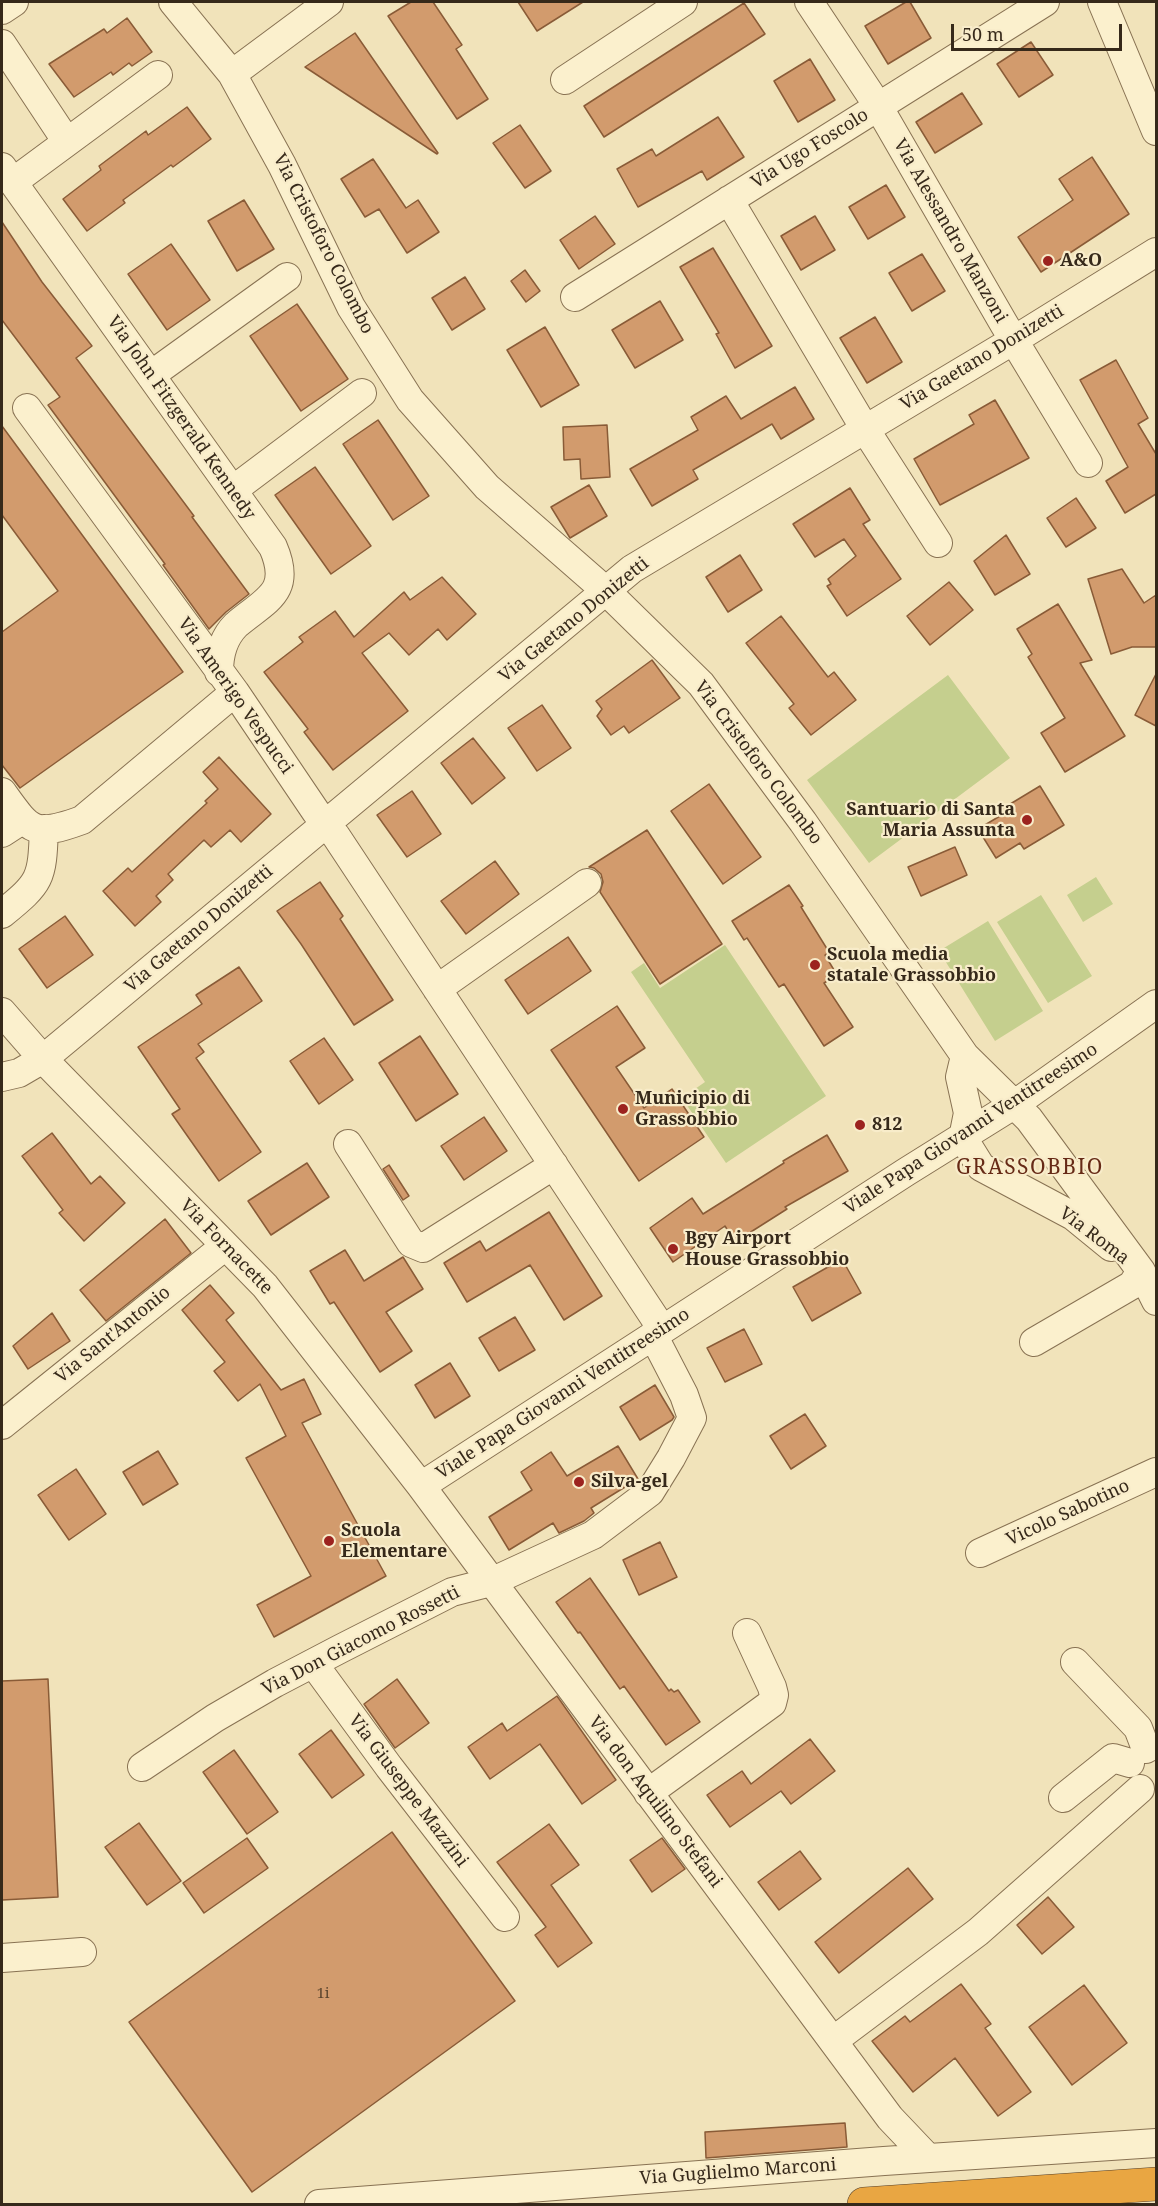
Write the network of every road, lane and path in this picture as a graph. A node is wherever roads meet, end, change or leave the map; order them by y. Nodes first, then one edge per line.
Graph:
1 (14, 2) edge
2 (173, 2) edge
3 (329, 2) edge
4 (683, 2) edge
5 (809, 2) edge
6 (1045, 2) edge
7 (1102, 2) edge
8 (2, 10) edge
9 (2, 44) edge
10 (232, 74) junction
11 (158, 75) dead end
12 (565, 80) dead end
13 (878, 106) junction
14 (1156, 132) edge
15 (67, 142) junction
16 (7, 175) edge
17 (729, 200) junction
18 (1156, 252) edge
19 (287, 277) dead end
20 (575, 297) dead end
21 (1014, 340) junction
22 (151, 375) junction
23 (362, 393) dead end
24 (27, 408) dead end
25 (865, 429) junction
26 (1088, 463) dead end
27 (233, 490) junction
28 (938, 543) dead end
29 (606, 591) junction
30 (227, 682) junction
31 (2, 792) edge
32 (326, 824) junction
33 (23, 828) edge
34 (587, 883) dead end
35 (2, 914) edge
36 (437, 989) junction
37 (1156, 1004) edge
38 (2, 1012) edge
39 (964, 1056) junction
40 (43, 1059) junction
41 (2, 1077) edge
42 (1016, 1104) junction
43 (963, 1138) junction
44 (348, 1144) dead end
45 (554, 1165) junction
46 (225, 1246) junction
47 (1141, 1272) junction
48 (1156, 1301) edge
49 (657, 1332) junction
50 (1034, 1342) dead end
51 (2, 1425) edge
52 (1156, 1472) edge
53 (421, 1486) junction
54 (980, 1553) dead end
55 (491, 1582) junction
56 (747, 1633) dead end
57 (1075, 1662) dead end
58 (313, 1663) junction
59 (142, 1767) dead end
60 (1146, 1768) edge
61 (648, 1793) junction
62 (1063, 1798) dead end
63 (505, 1917) dead end
64 (82, 1952) dead end
65 (2, 1958) edge
66 (833, 2041) junction
67 (890, 2118) junction
68 (1156, 2143) edge
69 (928, 2158) junction
70 (899, 2160) junction
71 (1156, 2184) edge
72 (319, 2205) edge
73 (864, 2205) edge

1 - 8 street
2 - 10 street, Via Cristoforo Colombo
3 - 10 street
4 - 12 street
5 - 13 street, Via Alessandro Manzoni
6 - 13 street, Via Ugo Foscolo
7 - 14 street
9 - 15 street
10 - 29 street, Via Cristoforo Colombo
11 - 15 street
13 - 17 street, Via Ugo Foscolo
13 - 21 street, Via Alessandro Manzoni
15 - 16 street
16 - 22 street, Via John Fitzgerald Kennedy
17 - 20 street, Via Ugo Foscolo
17 - 25 street
18 - 21 street, Via Gaetano Donizetti
19 - 22 street
21 - 25 street, Via Gaetano Donizetti
21 - 26 street, Via Alessandro Manzoni
22 - 27 street, Via John Fitzgerald Kennedy
23 - 27 street
24 - 30 street, Via Amerigo Vespucci
25 - 28 street
25 - 29 street, Via Gaetano Donizetti
27 - 30 street, Via John Fitzgerald Kennedy
29 - 32 street, Via Gaetano Donizetti
29 - 39 street, Via Cristoforo Colombo
30 - 32 street, Via Amerigo Vespucci
30 - 33 street
31 - 33 street
32 - 36 street, Via Amerigo Vespucci
32 - 40 street, Via Gaetano Donizetti
33 - 35 street
34 - 36 street
36 - 45 street, Via Amerigo Vespucci
37 - 42 street, Viale Papa Giovanni Ventitreesimo
38 - 40 street, Via Fornacette
39 - 42 street, Via Cristoforo Colombo
39 - 43 street
40 - 41 street
40 - 46 street, Via Fornacette
42 - 43 street, Viale Papa Giovanni Ventitreesimo
42 - 47 street, Via Roma
43 - 47 street, Via Roma
43 - 49 street, Viale Papa Giovanni Ventitreesimo
44 - 45 street
45 - 49 street, Via Amerigo Vespucci
46 - 51 street, Via Sant'Antonio
46 - 53 street, Via Fornacette
47 - 48 street, Via Roma
47 - 50 street
49 - 53 street, Viale Papa Giovanni Ventitreesimo
49 - 55 street, Via Don Giacomo Rossetti
52 - 54 street, Vicolo Sabotino
53 - 55 street, Via don Aquilino Stefani
55 - 58 street, Via Don Giacomo Rossetti
55 - 61 street, Via don Aquilino Stefani
56 - 61 street
57 - 60 street
58 - 59 street, Via Don Giacomo Rossetti
58 - 63 street, Via Giuseppe Mazzini
60 - 62 street
60 - 66 street
61 - 66 street, Via don Aquilino Stefani
64 - 65 street
66 - 67 street, Via don Aquilino Stefani
67 - 69 street, Via don Aquilino Stefani
67 - 70 street, Via don Aquilino Stefani
68 - 69 street, Via Guglielmo Marconi
69 - 70 street, Via Guglielmo Marconi
70 - 72 street, Via Guglielmo Marconi
71 - 73 highway

